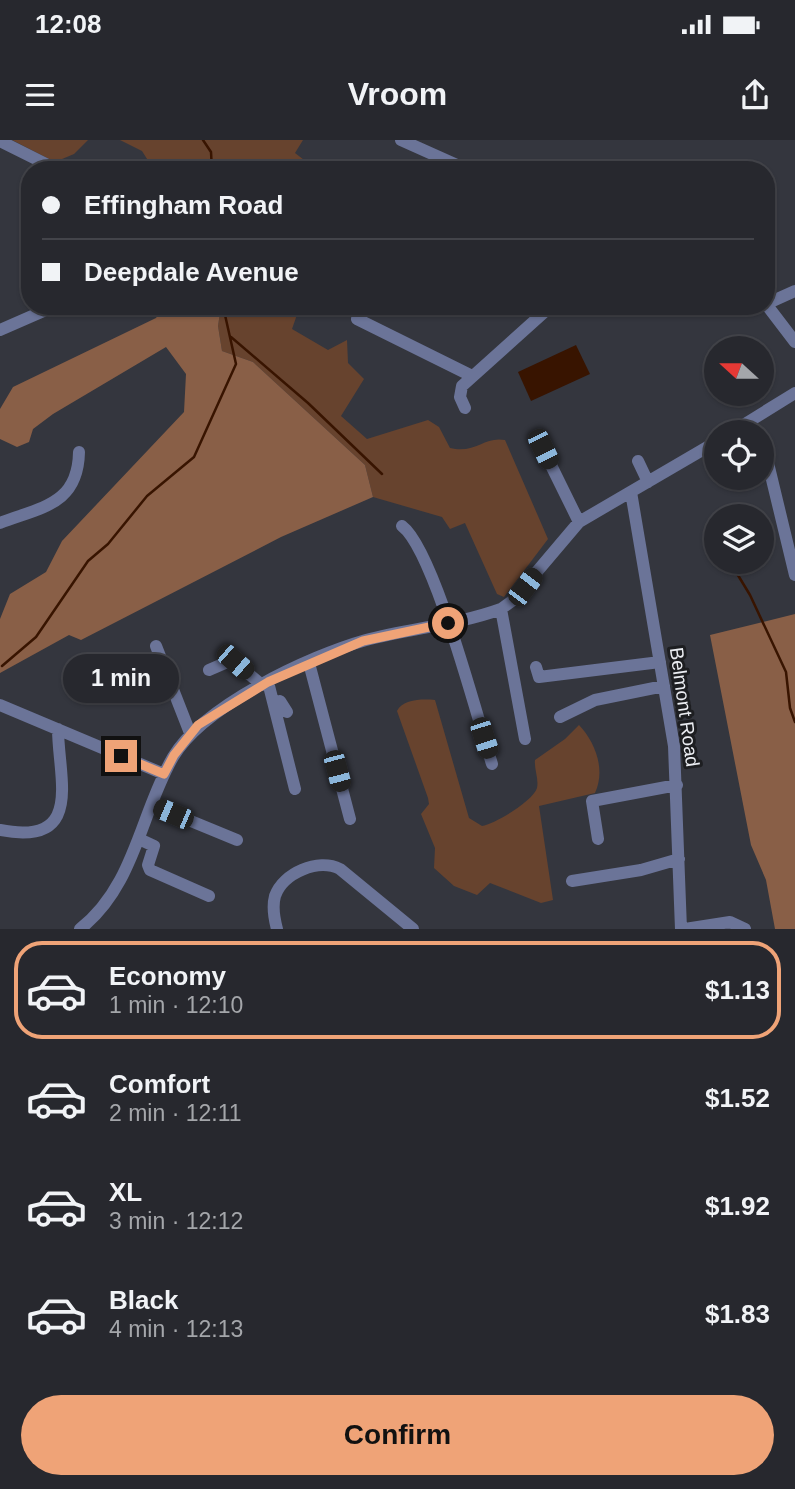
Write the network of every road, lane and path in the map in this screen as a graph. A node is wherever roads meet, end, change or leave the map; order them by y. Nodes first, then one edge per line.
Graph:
1 (401, 140) edge
2 (0, 141) edge
3 (430, 146) edge
4 (40, 161) edge
5 (454, 161) edge
6 (795, 291) edge
7 (775, 300) edge
8 (34, 315) edge
9 (541, 315) edge
10 (774, 315) edge
11 (357, 319) dead end
12 (0, 330) edge
13 (795, 342) edge
14 (472, 376) junction
15 (795, 393) edge
16 (465, 408) dead end
17 (757, 417) junction
18 (752, 420) edge
19 (758, 420) edge
20 (543, 449) dead end
21 (704, 449) edge
22 (79, 452) dead end
23 (638, 461) dead end
24 (648, 482) junction
25 (774, 487) edge
26 (631, 492) junction
27 (579, 522) junction
28 (0, 523) edge
29 (402, 526) dead end
30 (795, 575) edge
31 (501, 609) junction
32 (448, 623) junction
33 (156, 646) dead end
34 (309, 663) junction
35 (660, 663) junction
36 (536, 667) dead end
37 (209, 670) dead end
38 (265, 683) junction
39 (664, 686) junction
40 (0, 705) edge
41 (560, 717) dead end
42 (58, 729) junction
43 (190, 733) junction
44 (525, 738) dead end
45 (492, 764) dead end
46 (164, 774) junction
47 (677, 785) junction
48 (295, 789) dead end
49 (152, 805) junction
50 (350, 819) dead end
51 (0, 830) edge
52 (139, 839) junction
53 (598, 839) dead end
54 (237, 840) dead end
55 (679, 859) junction
56 (572, 881) dead end
57 (209, 896) dead end
58 (89, 927) edge
59 (276, 929) edge
60 (413, 929) edge
61 (683, 929) edge
62 (745, 929) edge

1 - 3 street
2 - 4 street
3 - 5 street
6 - 7 street
8 - 12 street
9 - 14 street
10 - 13 street
11 - 14 street
14 - 16 street
15 - 17 street
17 - 18 street
17 - 19 street
20 - 27 street
21 - 24 street
22 - 28 street
23 - 24 street
24 - 26 street
25 - 30 street
26 - 27 street
26 - 35 street, Belmont Road
27 - 31 street
29 - 32 street
31 - 32 street
31 - 44 street
32 - 34 street
32 - 45 street
33 - 43 street
34 - 38 street
34 - 50 street
35 - 36 street
35 - 39 street, Belmont Road
37 - 38 street
38 - 43 street
38 - 48 street
39 - 41 street
39 - 47 street, Belmont Road
40 - 42 street
42 - 46 street
42 - 51 street
43 - 46 street
46 - 49 street
47 - 53 street
47 - 55 street, Belmont Road
49 - 52 street
49 - 54 street
52 - 57 street
52 - 58 street
55 - 56 street
55 - 61 street, Belmont Road
59 - 60 street
61 - 62 street

